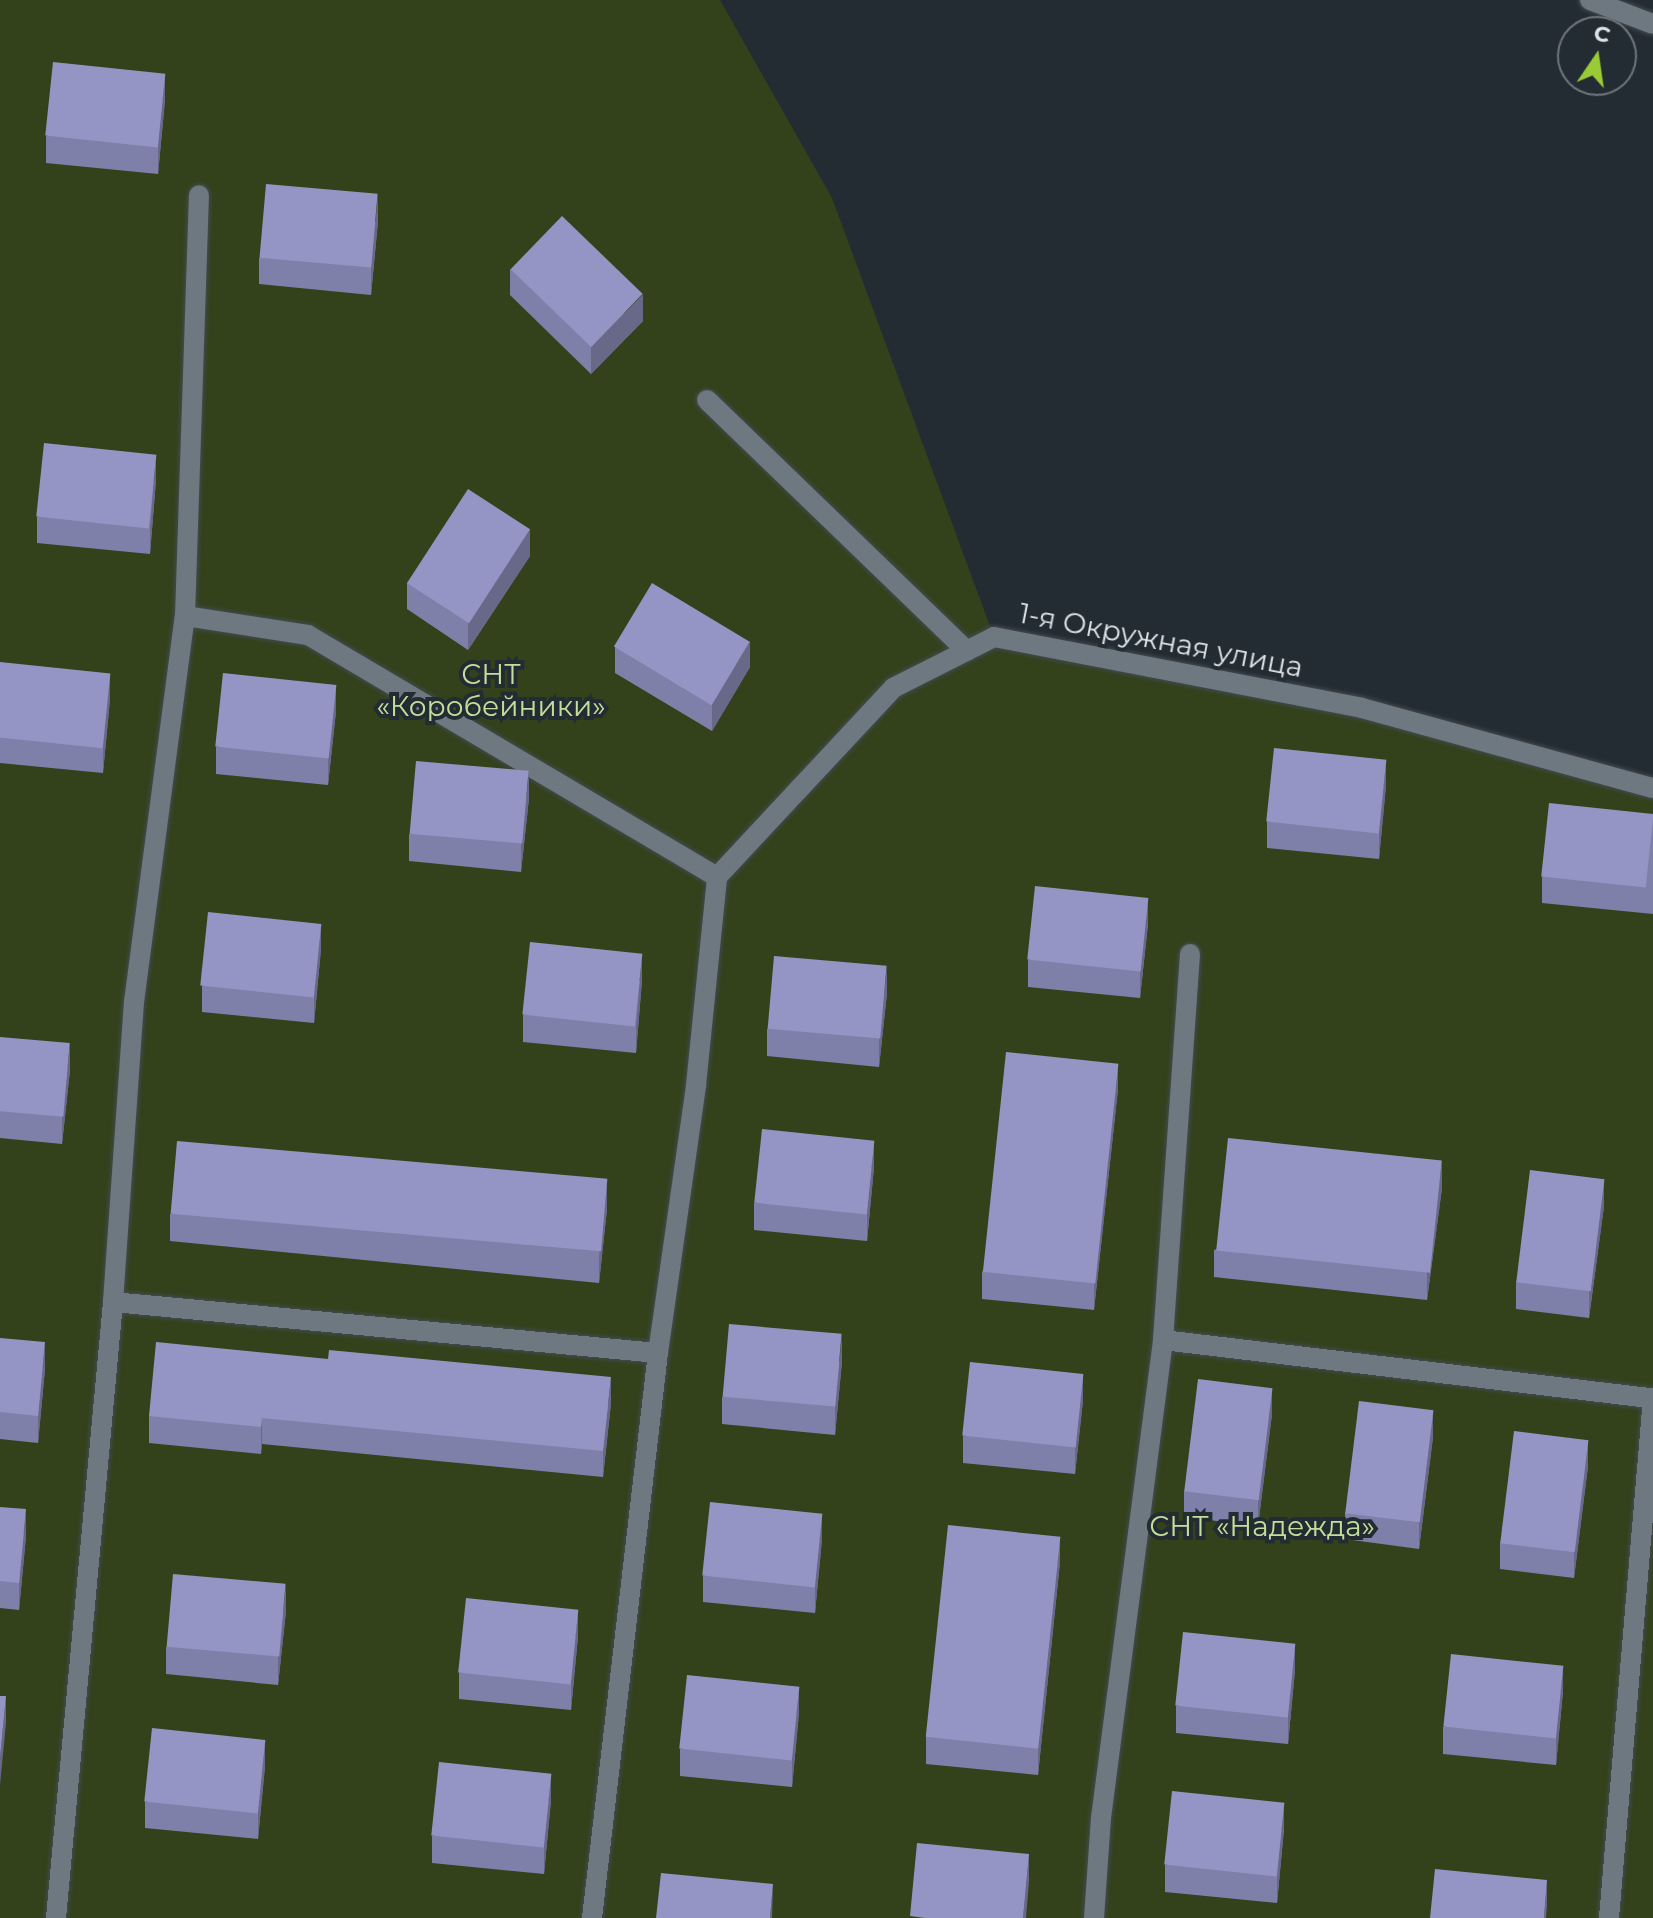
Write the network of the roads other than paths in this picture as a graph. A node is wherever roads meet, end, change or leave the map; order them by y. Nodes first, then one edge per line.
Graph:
1 (1590, 0) edge
2 (1653, 24) edge
3 (199, 195) dead end
4 (707, 400) dead end
5 (185, 616) junction
6 (967, 651) junction
7 (1653, 788) edge
8 (717, 877) junction
9 (1190, 954) dead end
10 (113, 1302) junction
11 (1163, 1340) junction
12 (658, 1353) junction
13 (1653, 1398) edge
14 (56, 1918) edge
15 (592, 1918) edge
16 (1094, 1918) edge
17 (1609, 1918) edge

1 - 2 street
3 - 5 street
4 - 6 street
5 - 8 street
5 - 10 street
6 - 7 street, 1-я Окружная улица
6 - 8 street, 1-я Окружная улица
8 - 12 street
9 - 11 street
10 - 12 street
10 - 14 street
11 - 13 street
11 - 16 street
12 - 15 street
13 - 17 street

